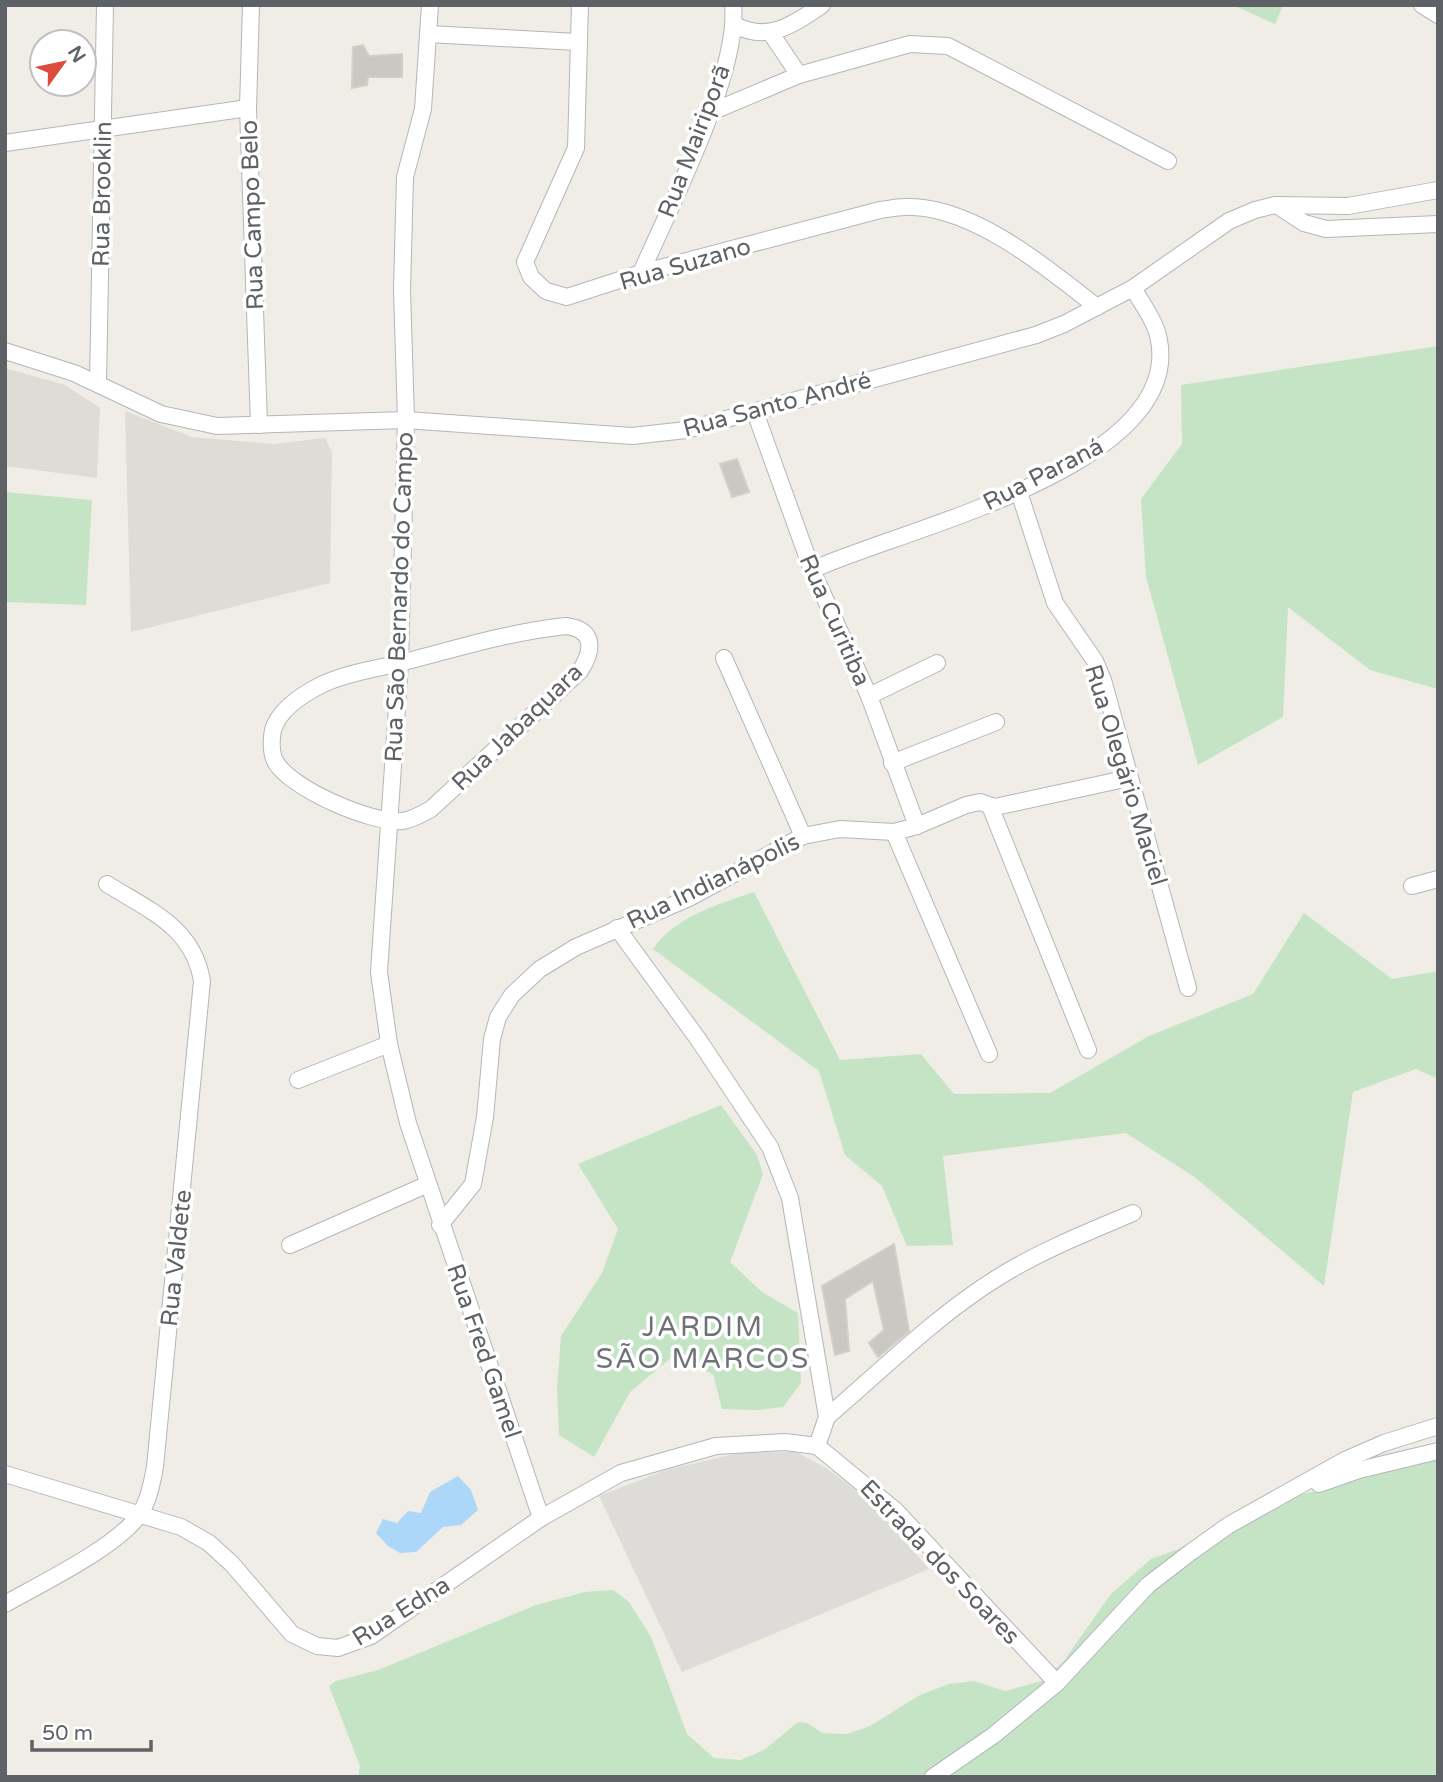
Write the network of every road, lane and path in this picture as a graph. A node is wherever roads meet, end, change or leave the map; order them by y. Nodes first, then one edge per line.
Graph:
1 (105, 5) edge
2 (251, 5) edge
3 (430, 5) edge
4 (580, 5) edge
5 (733, 5) edge
6 (822, 5) edge
7 (1422, 5) edge
8 (1438, 15) edge
9 (735, 25) junction
10 (770, 32) junction
11 (428, 34) junction
12 (578, 42) junction
13 (799, 75) junction
14 (248, 108) junction
15 (709, 113) junction
16 (104, 129) junction
17 (5, 143) edge
18 (1168, 161) dead end
19 (1438, 190) edge
20 (1275, 205) junction
21 (1438, 224) edge
22 (641, 273) junction
23 (1133, 288) junction
24 (1097, 307) junction
25 (5, 351) edge
26 (98, 383) junction
27 (755, 412) junction
28 (406, 420) junction
29 (259, 425) junction
30 (1019, 492) junction
31 (812, 570) junction
32 (724, 658) dead end
33 (400, 663) junction
34 (937, 663) dead end
35 (869, 696) junction
36 (996, 722) dead end
37 (892, 763) junction
38 (1129, 778) junction
39 (990, 806) junction
40 (387, 821) junction
41 (917, 826) junction
42 (894, 832) junction
43 (803, 836) junction
44 (1438, 879) edge
45 (107, 884) dead end
46 (1412, 886) dead end
47 (617, 928) junction
48 (1188, 988) dead end
49 (389, 1044) junction
50 (1088, 1050) dead end
51 (989, 1054) dead end
52 (298, 1080) dead end
53 (426, 1185) junction
54 (1133, 1213) dead end
55 (440, 1225) junction
56 (290, 1245) dead end
57 (827, 1417) junction
58 (1438, 1426) edge
59 (817, 1446) junction
60 (1438, 1451) edge
61 (5, 1474) edge
62 (1289, 1494) junction
63 (140, 1514) junction
64 (541, 1518) junction
65 (5, 1604) edge
66 (1057, 1683) junction
67 (933, 1777) edge

1 - 16 street, Rua Brooklin
2 - 14 street, Rua Campo Belo
3 - 11 street, Rua São Bernardo do Campo
4 - 12 street, Rua Suzano
5 - 9 street, Rua Mairiporã
6 - 10 street
7 - 8 street
9 - 10 street
9 - 15 street, Rua Mairiporã
10 - 13 street
11 - 12 street
11 - 28 street, Rua São Bernardo do Campo
12 - 22 street, Rua Suzano
13 - 15 street
13 - 18 street
14 - 16 street
14 - 29 street, Rua Campo Belo
15 - 22 street, Rua Mairiporã
16 - 17 street
16 - 26 street, Rua Brooklin
19 - 20 street, Rua Santo André
20 - 21 street
20 - 23 street, Rua Santo André
22 - 24 street, Rua Suzano
23 - 24 street, Rua Santo André
23 - 30 street, Rua Paraná
24 - 27 street, Rua Santo André
25 - 26 street, Rua Santo André
26 - 29 street, Rua Santo André
27 - 28 street, Rua Santo André
27 - 31 street, Rua Curitiba
28 - 29 street, Rua Santo André
28 - 33 street, Rua São Bernardo do Campo
30 - 31 street, Rua Paraná
30 - 38 street, Rua Olegário Maciel
31 - 35 street, Rua Curitiba
32 - 43 street
33 - 40 street, Rua São Bernardo do Campo
33 - 40 street, Rua Jabaquara
33 - 40 street, Rua Jabaquara
34 - 35 street
35 - 37 street, Rua Curitiba
36 - 37 street
37 - 41 street, Rua Curitiba
38 - 39 street, Rua Indianápolis
38 - 48 street, Rua Olegário Maciel
39 - 41 street, Rua Indianápolis
39 - 50 street
40 - 49 street, Rua São Bernardo do Campo
41 - 42 street, Rua Indianápolis
42 - 43 street, Rua Indianápolis
42 - 51 street
43 - 47 street, Rua Indianápolis
44 - 46 street
45 - 63 street, Rua Valdete
47 - 55 street, Rua Indianápolis
47 - 57 street
49 - 52 street
49 - 53 street, Rua São Bernardo do Campo
53 - 55 street, Rua Fred Gamel
53 - 56 street
54 - 57 street
55 - 64 street, Rua Fred Gamel
57 - 59 street
58 - 62 street
59 - 64 street
59 - 66 street, Estrada dos Soares
60 - 62 street
61 - 63 street, Rua Edna
62 - 66 street
63 - 64 street, Rua Edna
63 - 65 street
66 - 67 street

